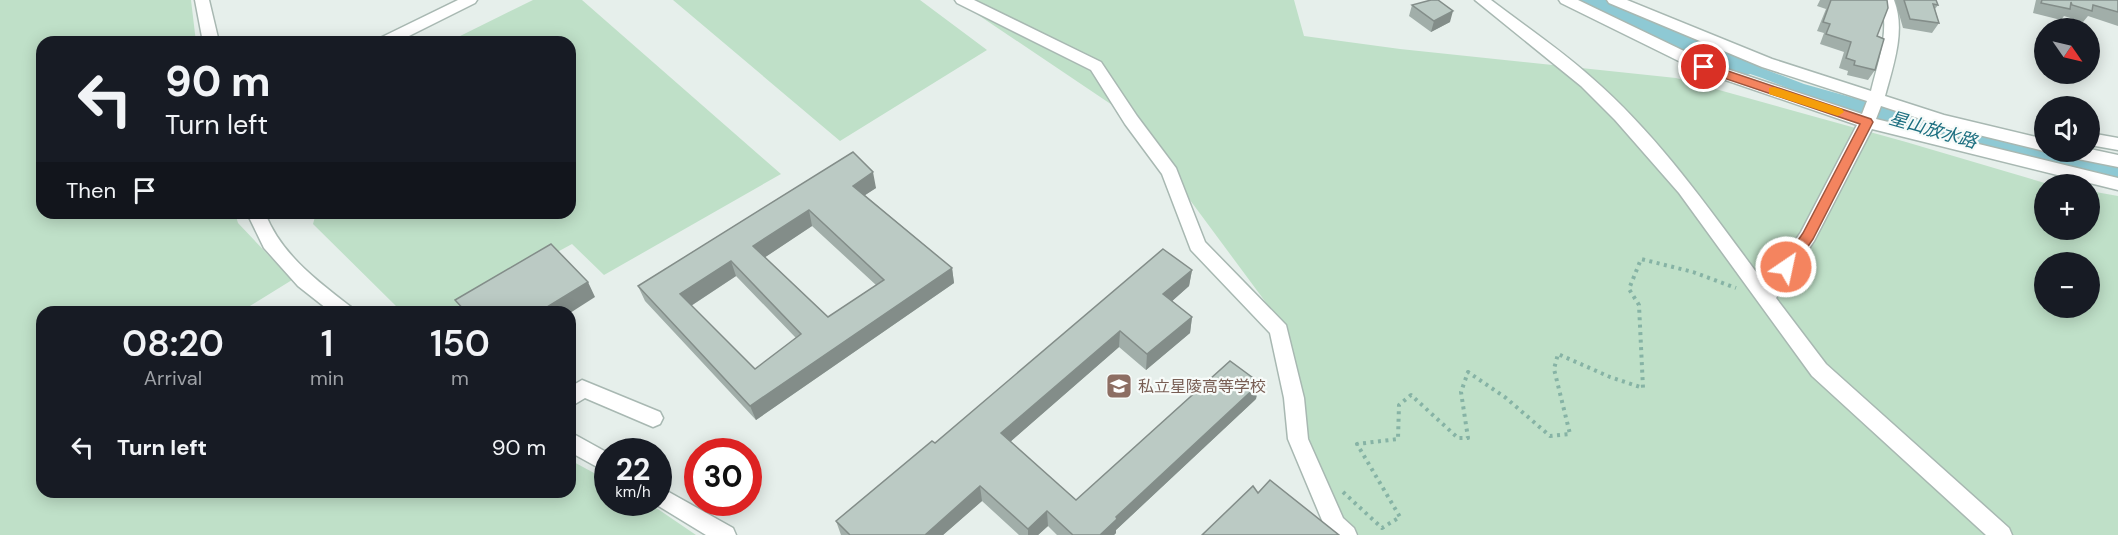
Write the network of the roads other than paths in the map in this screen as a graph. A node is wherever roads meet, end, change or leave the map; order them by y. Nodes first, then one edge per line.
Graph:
1 (202, 0) edge
2 (470, 0) edge
3 (962, 0) edge
4 (1482, 0) edge
5 (1566, 0) edge
6 (1614, 0) edge
7 (1887, 0) edge
8 (210, 36) edge
9 (397, 36) edge
10 (1877, 97) junction
11 (1867, 122) junction
12 (2100, 141) edge
13 (2034, 143) edge
14 (2118, 144) edge
15 (2100, 157) edge
16 (2118, 161) edge
17 (2118, 184) edge
18 (259, 219) edge
19 (1765, 298) junction
20 (337, 306) edge
21 (576, 394) edge
22 (653, 418) dead end
23 (576, 445) edge
24 (594, 456) edge
25 (672, 503) edge
26 (724, 535) edge
27 (1346, 535) edge
28 (2001, 535) edge

1 - 8 street
2 - 9 street
3 - 27 street
4 - 19 street
5 - 11 street
6 - 10 street
7 - 10 street
10 - 11 street
10 - 13 street
11 - 17 street
11 - 19 street
12 - 14 street
15 - 16 street
18 - 20 street
19 - 28 street
21 - 22 street
23 - 24 street
25 - 26 street

